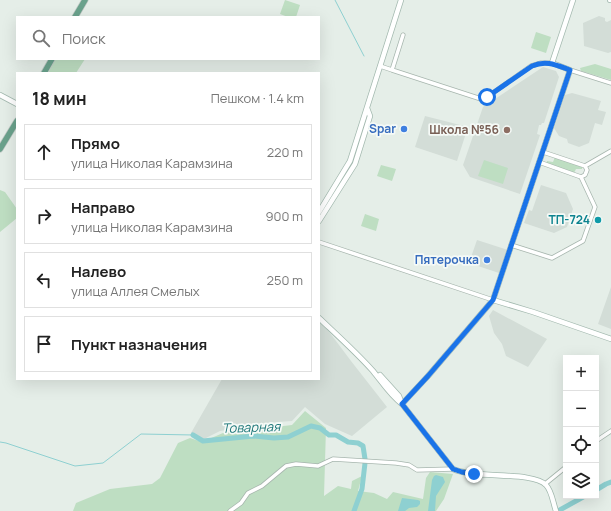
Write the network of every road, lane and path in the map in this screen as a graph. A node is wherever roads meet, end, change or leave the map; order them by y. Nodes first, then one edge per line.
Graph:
1 (85, 0) edge
2 (401, 0) edge
3 (573, 0) edge
4 (76, 16) edge
5 (403, 35) dead end
6 (51, 60) edge
7 (552, 64) junction
8 (380, 66) junction
9 (392, 70) junction
10 (570, 70) junction
11 (45, 72) edge
12 (611, 83) edge
13 (0, 95) edge
14 (16, 103) edge
15 (368, 115) junction
16 (16, 122) edge
17 (0, 149) edge
18 (611, 151) edge
19 (543, 152) junction
20 (539, 162) junction
21 (585, 166) junction
22 (582, 177) junction
23 (320, 210) edge
24 (320, 219) edge
25 (320, 242) edge
26 (511, 245) junction
27 (493, 300) junction
28 (320, 316) edge
29 (320, 319) edge
30 (611, 339) edge
31 (402, 404) junction
32 (611, 431) edge
33 (599, 439) edge
34 (453, 469) junction
35 (563, 469) edge
36 (545, 484) junction
37 (230, 511) edge
38 (556, 511) edge

1 - 4 main road
2 - 8 main road
3 - 7 main road
5 - 9 street
6 - 11 main road
7 - 9 street
7 - 10 main road
8 - 9 street
8 - 15 main road
10 - 12 street
10 - 19 main road
13 - 14 main road
15 - 23 main road
15 - 24 main road
16 - 17 main road
18 - 21 street
19 - 20 main road
19 - 21 street
20 - 22 street
20 - 26 main road
21 - 22 street
22 - 26 street
25 - 27 street
26 - 27 main road
27 - 30 main road
27 - 31 main road
28 - 31 main road
29 - 31 main road
31 - 34 main road
32 - 33 street
34 - 36 main road
34 - 37 street
35 - 36 street
36 - 38 main road

